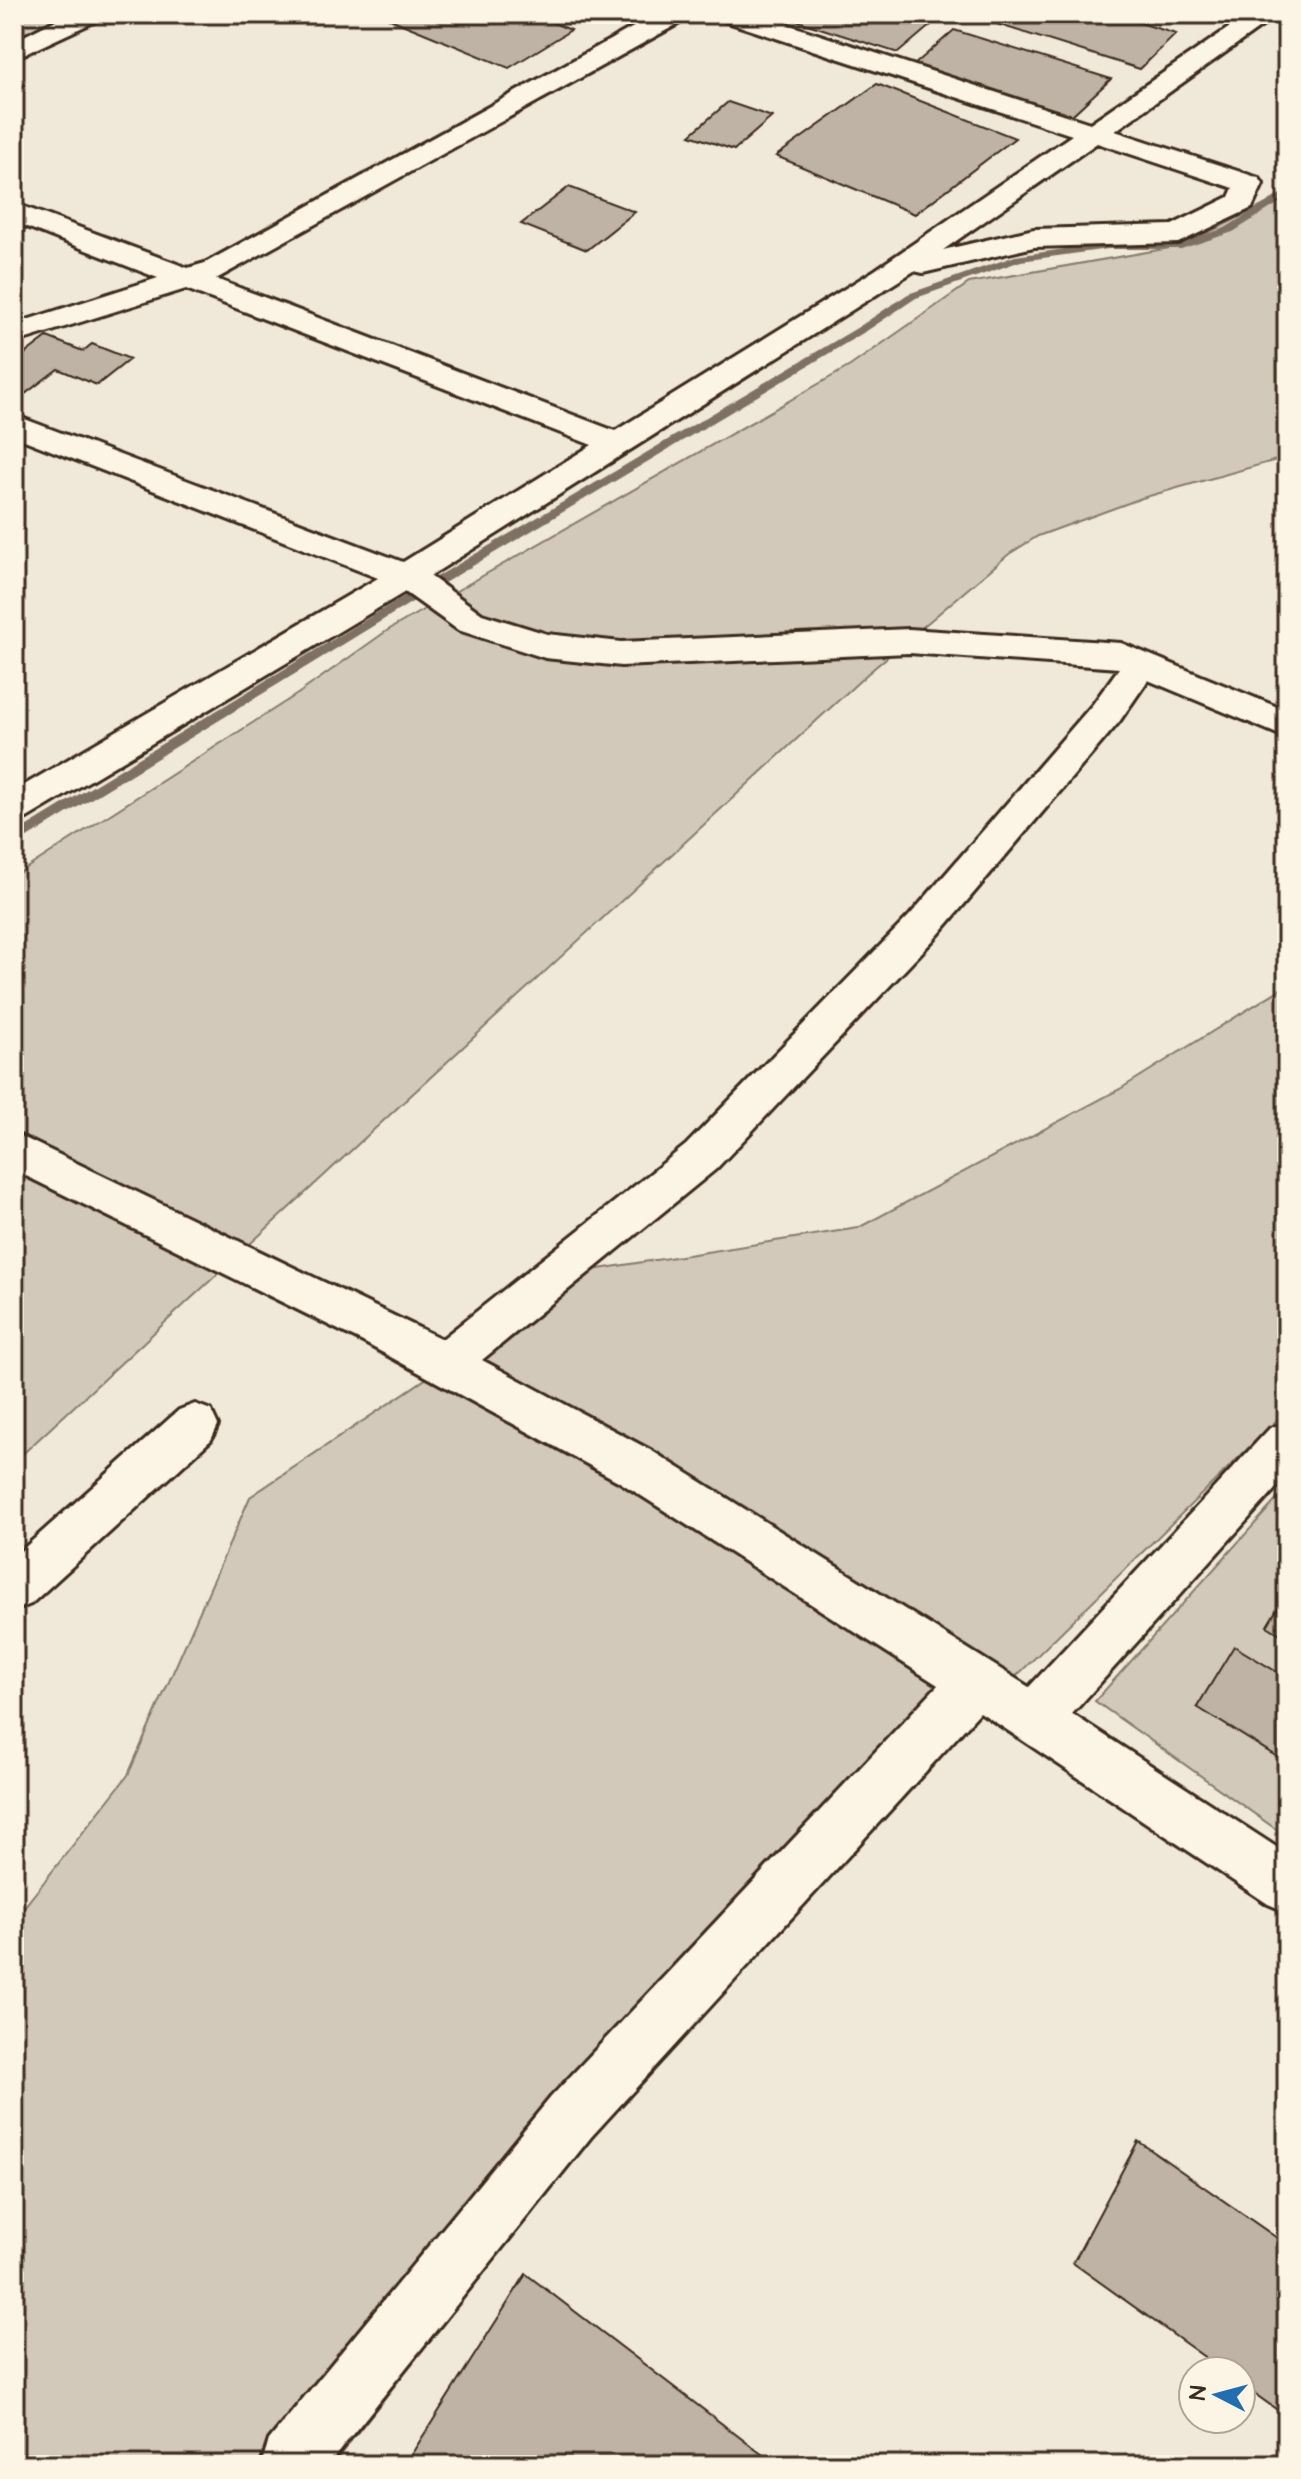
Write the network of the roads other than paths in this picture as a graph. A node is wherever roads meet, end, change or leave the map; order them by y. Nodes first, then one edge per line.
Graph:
1 (89, 14) edge
2 (676, 14) edge
3 (730, 14) edge
4 (1266, 14) edge
5 (14, 51) edge
6 (1092, 133) junction
7 (14, 212) edge
8 (886, 276) junction
9 (184, 280) junction
10 (14, 334) edge
11 (14, 425) edge
12 (618, 444) junction
13 (406, 576) junction
14 (1141, 663) junction
15 (1287, 725) edge
16 (14, 808) edge
17 (14, 1150) edge
18 (444, 1364) junction
19 (195, 1425) dead end
20 (1287, 1443) edge
21 (14, 1588) edge
22 (975, 1681) junction
23 (1034, 1718) junction
24 (1287, 1885) edge
25 (292, 2464) edge

1 - 5 street
2 - 9 street
3 - 6 street
4 - 6 street
6 - 8 street
6 - 8 street
7 - 9 street
8 - 12 street
9 - 10 street
9 - 12 street
11 - 13 street
12 - 13 street
13 - 14 street
13 - 16 street
14 - 15 street
14 - 18 street
17 - 18 street
18 - 22 street
19 - 21 street
20 - 23 street
22 - 23 street
22 - 25 street
23 - 24 street

